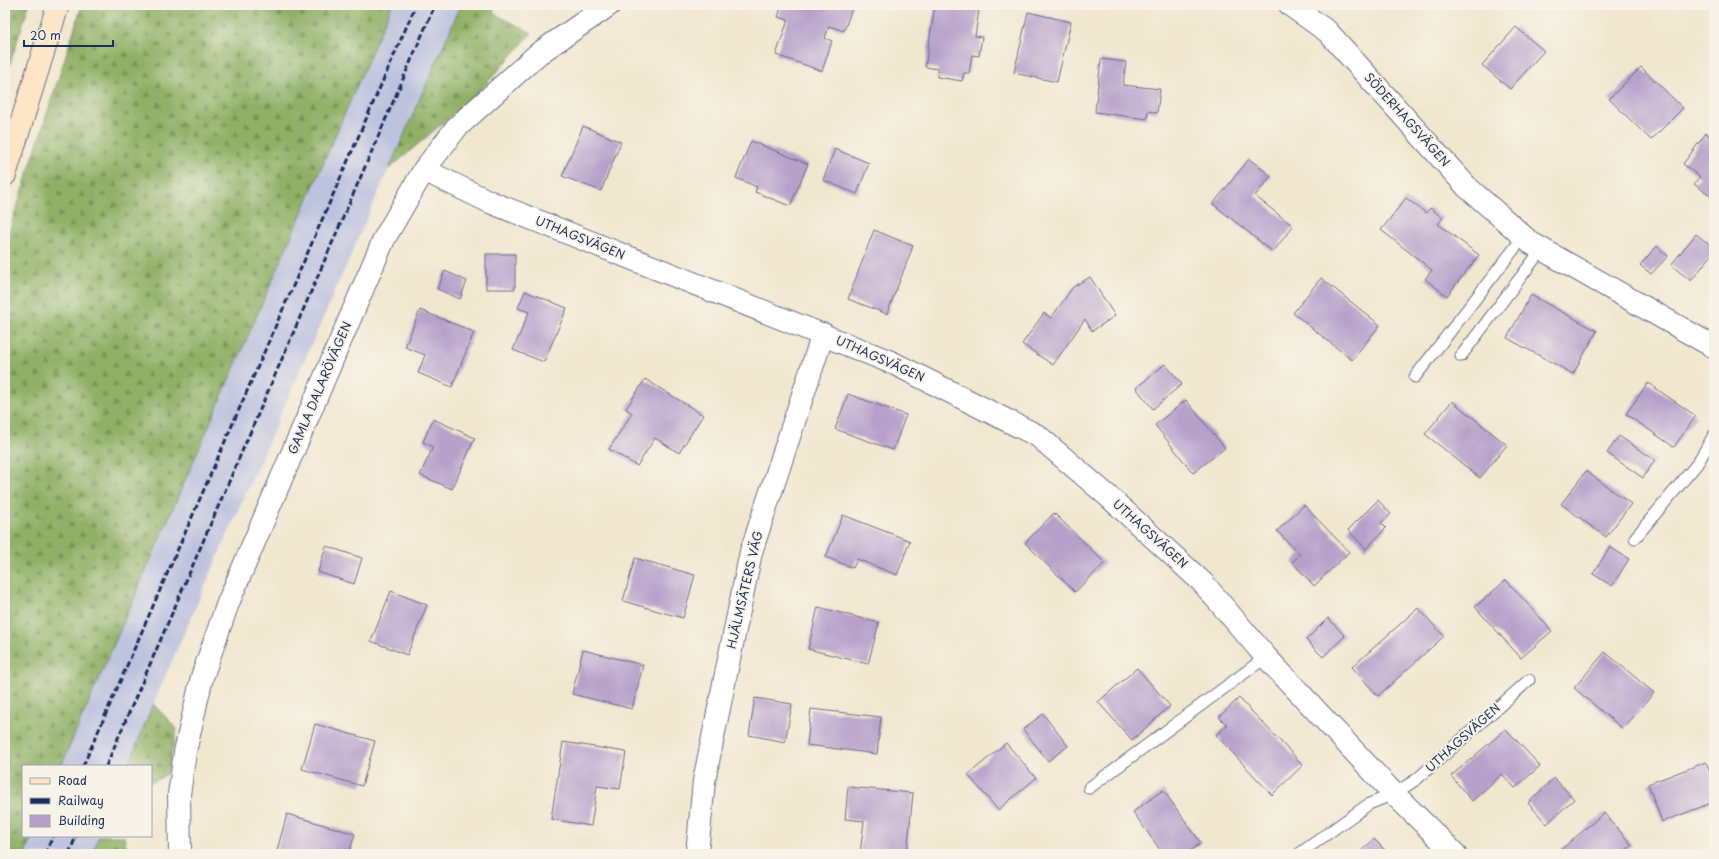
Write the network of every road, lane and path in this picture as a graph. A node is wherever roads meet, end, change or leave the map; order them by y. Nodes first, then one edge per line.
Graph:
1 (58, 5) edge
2 (609, 5) edge
3 (1290, 5) edge
4 (424, 170) junction
5 (5, 175) edge
6 (1524, 236) junction
7 (1542, 249) junction
8 (823, 334) junction
9 (1714, 347) edge
10 (1461, 356) dead end
11 (1415, 377) dead end
12 (1714, 435) edge
13 (1635, 538) dead end
14 (1266, 657) junction
15 (1529, 680) dead end
16 (1089, 788) dead end
17 (1394, 794) junction
18 (180, 854) edge
19 (697, 854) edge
20 (1299, 854) edge
21 (1455, 854) edge

1 - 5 street
2 - 4 street, GAMLA DALARÖVÄGEN
3 - 6 street, SÖDERHAGSVÄGEN
4 - 8 street, UTHAGSVÄGEN
4 - 18 street, GAMLA DALARÖVÄGEN
6 - 7 street, SÖDERHAGSVÄGEN
6 - 11 lane
7 - 9 street, SÖDERHAGSVÄGEN
7 - 10 lane
8 - 14 street, UTHAGSVÄGEN
8 - 19 street, HJÄLMSÄTERS VÄG
12 - 13 lane
14 - 16 lane
14 - 17 street, UTHAGSVÄGEN
15 - 17 lane, UTHAGSVÄGEN
17 - 20 lane, UTHAGSVÄGEN
17 - 21 street, UTHAGSVÄGEN

